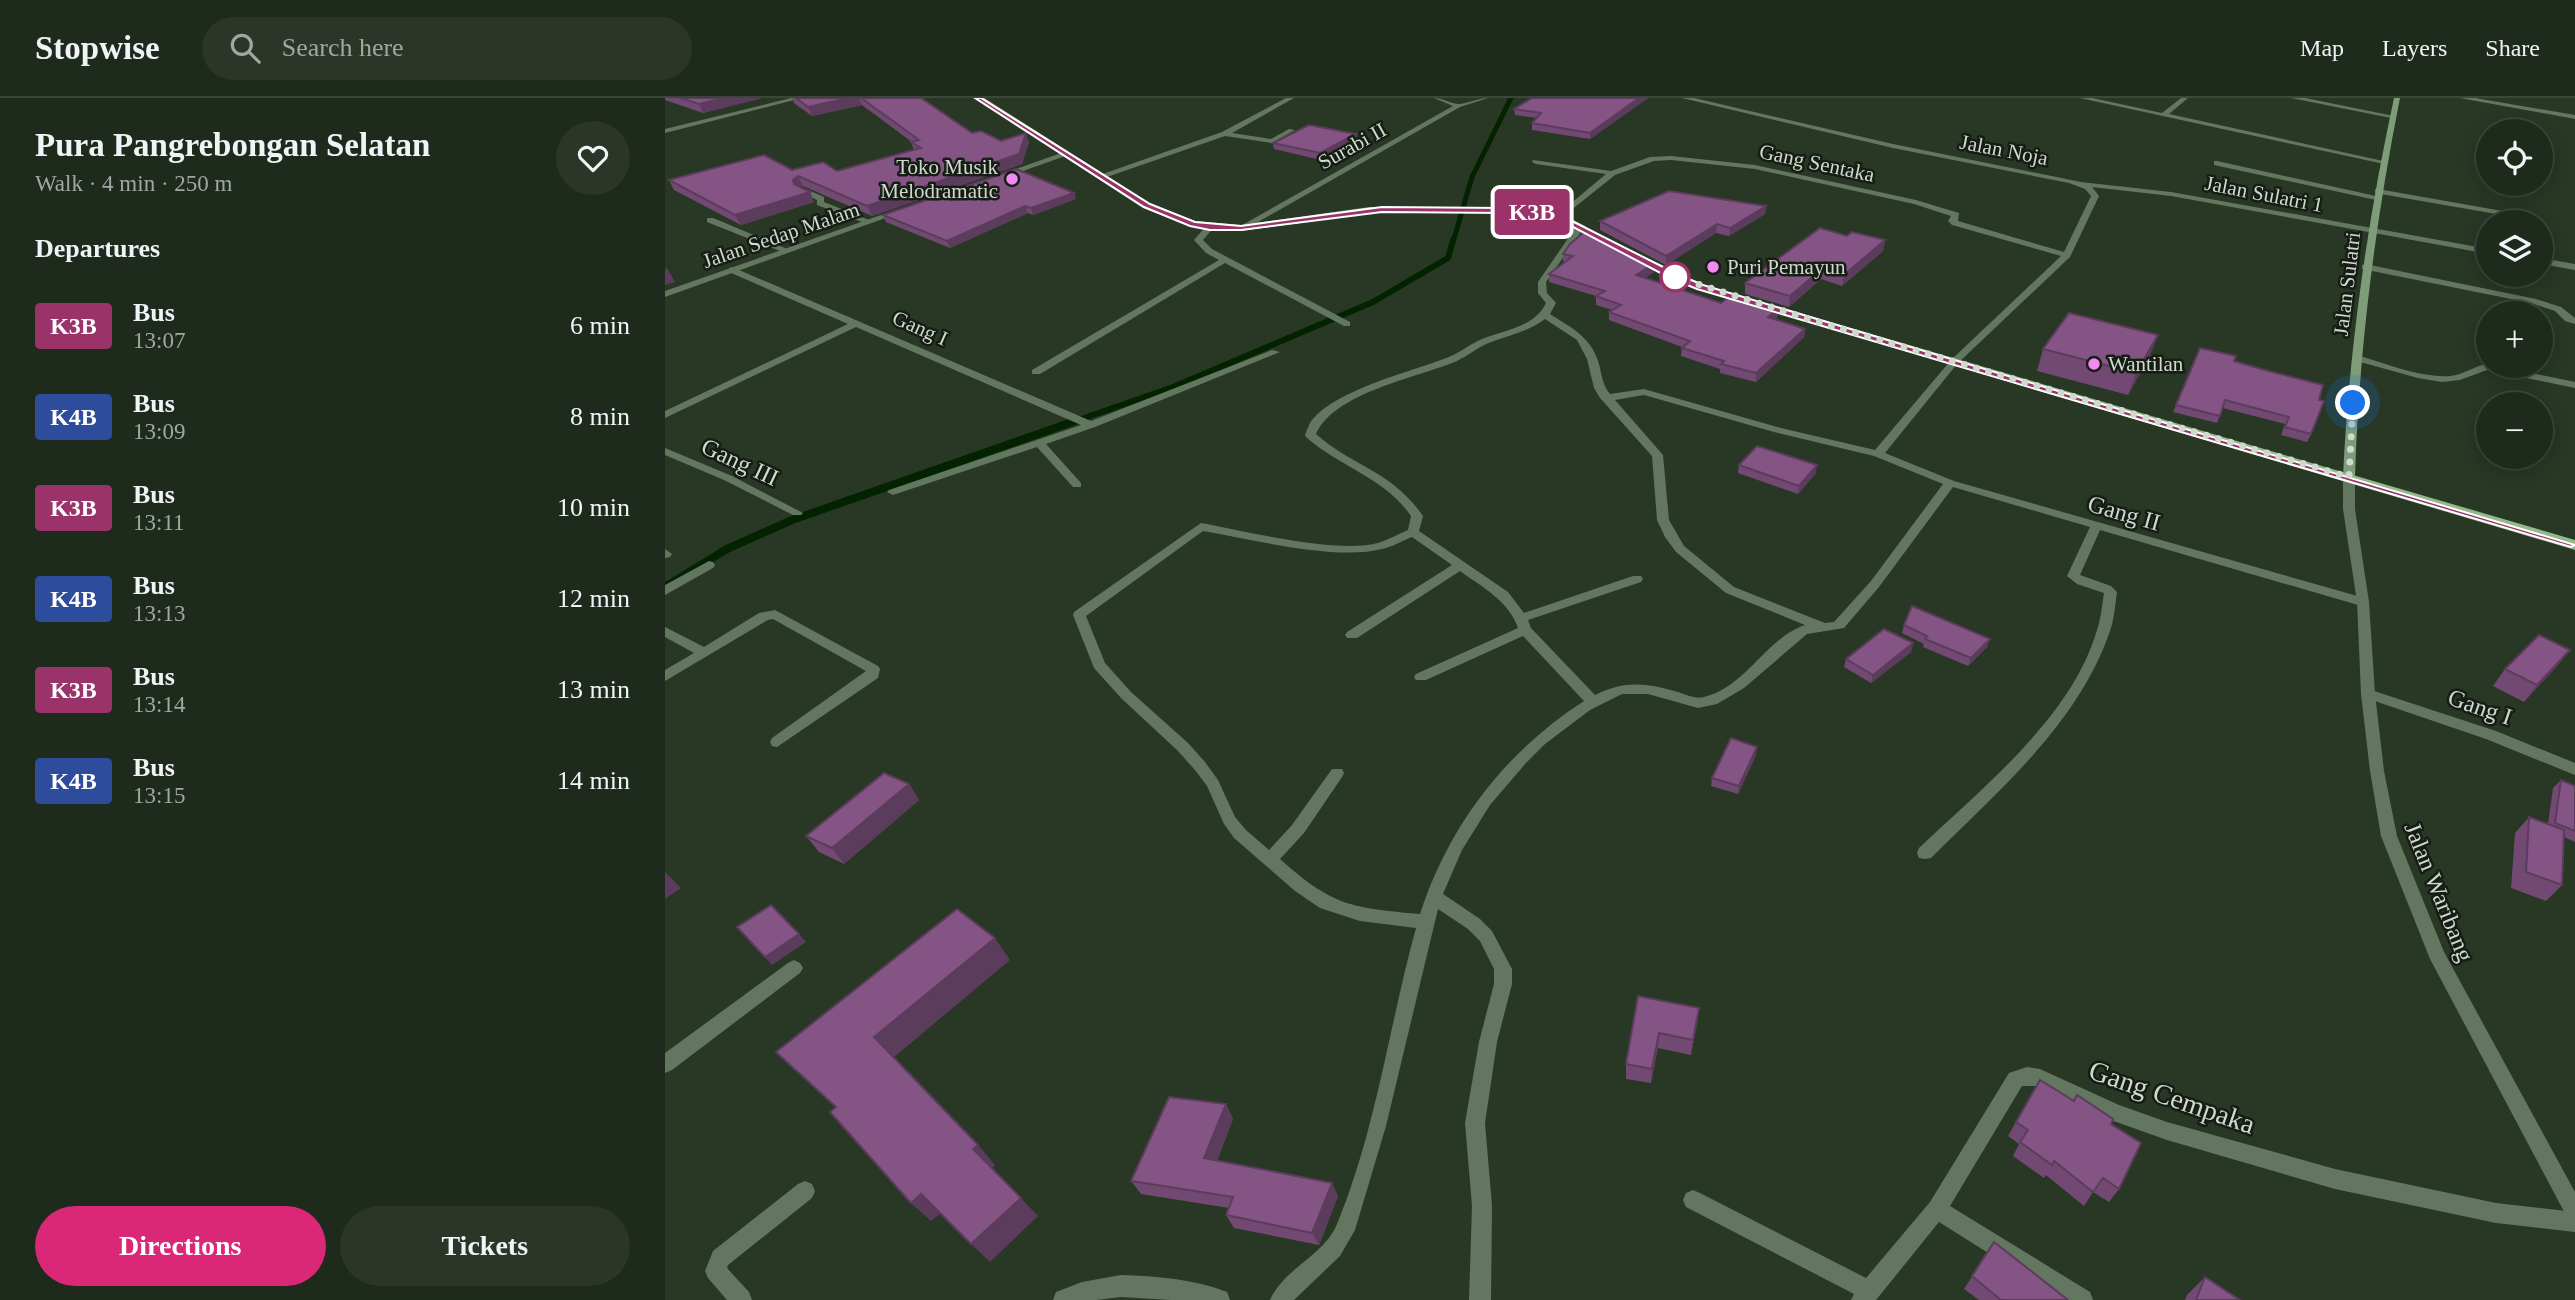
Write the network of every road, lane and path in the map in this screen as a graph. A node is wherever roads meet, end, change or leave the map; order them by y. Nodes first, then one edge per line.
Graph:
1 (799, 98) edge
2 (978, 98) edge
3 (1291, 98) edge
4 (1437, 98) edge
5 (1485, 98) edge
6 (1688, 98) edge
7 (1833, 98) edge
8 (2083, 98) edge
9 (2185, 98) edge
10 (2294, 98) edge
11 (2397, 98) edge
12 (2463, 98) edge
13 (1844, 100) dead end
14 (1458, 106) junction
15 (2164, 115) junction
16 (2391, 116) junction
17 (2575, 117) edge
18 (1291, 130) dead end
19 (665, 131) edge
20 (1225, 134) junction
21 (1067, 154) junction
22 (1536, 162) dead end
23 (2384, 162) junction
24 (2217, 163) dead end
25 (1612, 173) junction
26 (1101, 176) junction
27 (991, 180) edge
28 (2082, 184) junction
29 (2115, 187) junction
30 (804, 190) edge
31 (2377, 194) junction
32 (2095, 196) junction
33 (906, 209) edge
34 (2482, 210) edge
35 (1560, 217) junction
36 (710, 220) dead end
37 (870, 222) junction
38 (1580, 226) junction
39 (1210, 228) junction
40 (1241, 228) junction
41 (2370, 232) junction
42 (2476, 250) edge
43 (788, 251) junction
44 (2067, 255) junction
45 (1223, 261) junction
46 (2553, 263) edge
47 (2365, 267) junction
48 (2575, 267) edge
49 (732, 270) junction
50 (665, 294) edge
51 (1546, 315) junction
52 (2575, 321) edge
53 (857, 323) junction
54 (1345, 323) dead end
55 (1275, 352) dead end
56 (2356, 358) junction
57 (1954, 362) junction
58 (1036, 372) dead end
59 (2575, 385) edge
60 (1605, 398) junction
61 (665, 415) edge
62 (1090, 425) junction
63 (1039, 443) junction
64 (665, 451) edge
65 (1878, 454) junction
66 (2349, 477) junction
67 (1950, 483) junction
68 (1077, 485) dead end
69 (893, 492) dead end
70 (797, 513) dead end
71 (2096, 527) junction
72 (1413, 531) junction
73 (2575, 545) edge
74 (709, 565) dead end
75 (1459, 566) junction
76 (1637, 579) dead end
77 (665, 591) edge
78 (2363, 602) junction
79 (1523, 624) junction
80 (1821, 626) junction
81 (665, 631) edge
82 (1352, 635) dead end
83 (703, 652) junction
84 (665, 676) edge
85 (1421, 677) dead end
86 (2368, 694) junction
87 (1593, 702) junction
88 (777, 742) dead end
89 (2575, 769) edge
90 (1337, 773) dead end
91 (1925, 853) dead end
92 (1271, 858) junction
93 (1434, 897) junction
94 (1426, 922) junction
95 (794, 968) dead end
96 (665, 1064) edge
97 (805, 1191) dead end
98 (1693, 1200) dead end
99 (1937, 1209) junction
100 (2575, 1212) edge
101 (2575, 1222) edge
102 (1865, 1296) edge
103 (741, 1300) edge
104 (1064, 1300) edge
105 (1219, 1300) edge
106 (1281, 1300) edge
107 (1480, 1300) edge
108 (2082, 1300) edge

1 - 19 street
2 - 21 main road
3 - 20 street
4 - 14 street
5 - 14 street, Surabi II
6 - 28 street, Jalan Noja
7 - 13 street
8 - 15 street
9 - 15 street
10 - 16 street
11 - 16 main road, Jalan Sulatri
12 - 17 street
14 - 40 street, Surabi II
15 - 23 street
16 - 23 main road, Jalan Sulatri
18 - 20 street
20 - 26 street
21 - 26 main road
21 - 27 street
22 - 25 street
23 - 31 main road, Jalan Sulatri
24 - 31 street
25 - 35 street, Gang Sentaka
25 - 44 street, Gang Sentaka
26 - 39 main road
28 - 29 street, Jalan Sulatri 1
28 - 32 street
29 - 32 street
29 - 41 street, Jalan Sulatri 1
30 - 37 street
31 - 34 street
31 - 41 main road, Jalan Sulatri
32 - 44 street
33 - 37 street, Jalan Sedap Malam
35 - 38 main road
35 - 40 main road
36 - 43 street
37 - 43 street, Jalan Sedap Malam
38 - 51 street
38 - 57 main road
39 - 40 main road
39 - 45 street
41 - 42 street, Jalan Sulatri 1
41 - 47 main road, Jalan Sulatri
43 - 49 street, Jalan Sedap Malam
44 - 57 street
45 - 54 street
45 - 58 street
46 - 48 street
47 - 52 street
47 - 56 main road, Jalan Sulatri
49 - 50 street, Jalan Sedap Malam
49 - 53 street, Gang I
51 - 60 street
51 - 72 street
53 - 61 street
53 - 62 street, Gang I
55 - 62 street
56 - 59 street
56 - 66 main road, Jalan Sulatri
57 - 65 street
57 - 66 main road
60 - 65 street, Gang II
60 - 80 street
62 - 63 street
63 - 68 street
63 - 69 street
64 - 70 street, Gang III
65 - 67 street, Gang II
66 - 73 main road
66 - 78 street, Jalan Waribang
67 - 71 street, Gang II
67 - 80 street
71 - 78 street, Gang II
71 - 91 street
72 - 75 street
72 - 92 street
74 - 77 street
75 - 79 street
75 - 82 street
76 - 79 street
78 - 86 street, Jalan Waribang
79 - 85 street
79 - 87 street
80 - 87 street
81 - 83 street
83 - 84 street
83 - 88 street
86 - 89 street, Gang I
86 - 100 street, Jalan Waribang
87 - 93 street
90 - 92 street
92 - 94 street
93 - 94 street
93 - 107 street
94 - 106 street
95 - 96 street
97 - 103 street
98 - 102 street
99 - 101 street, Gang Cempaka
99 - 102 street, Gang Cempaka
99 - 108 street
104 - 105 street

